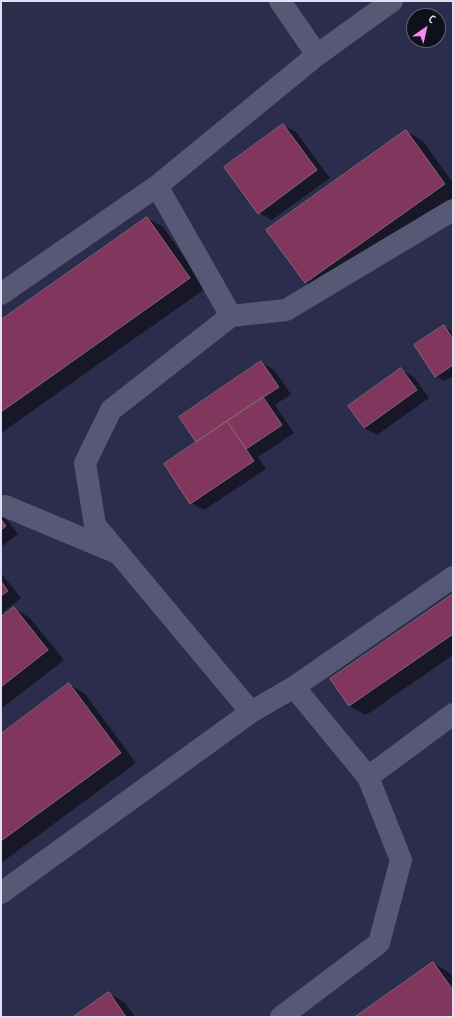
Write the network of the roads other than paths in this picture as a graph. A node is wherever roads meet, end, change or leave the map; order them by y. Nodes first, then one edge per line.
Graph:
1 (280, 1) edge
2 (392, 1) edge
3 (317, 55) junction
4 (157, 186) junction
5 (453, 210) edge
6 (1, 294) edge
7 (231, 316) junction
8 (5, 506) dead end
9 (118, 553) junction
10 (453, 577) edge
11 (294, 686) junction
12 (251, 712) junction
13 (453, 714) edge
14 (368, 777) junction
15 (1, 892) edge
16 (281, 1017) edge

1 - 3 lane
2 - 3 lane
3 - 4 lane
4 - 6 lane
4 - 7 lane
5 - 7 lane
7 - 9 lane
8 - 9 lane
9 - 12 lane
10 - 11 lane
11 - 12 lane
11 - 14 lane
12 - 15 lane
13 - 14 lane
14 - 16 lane

